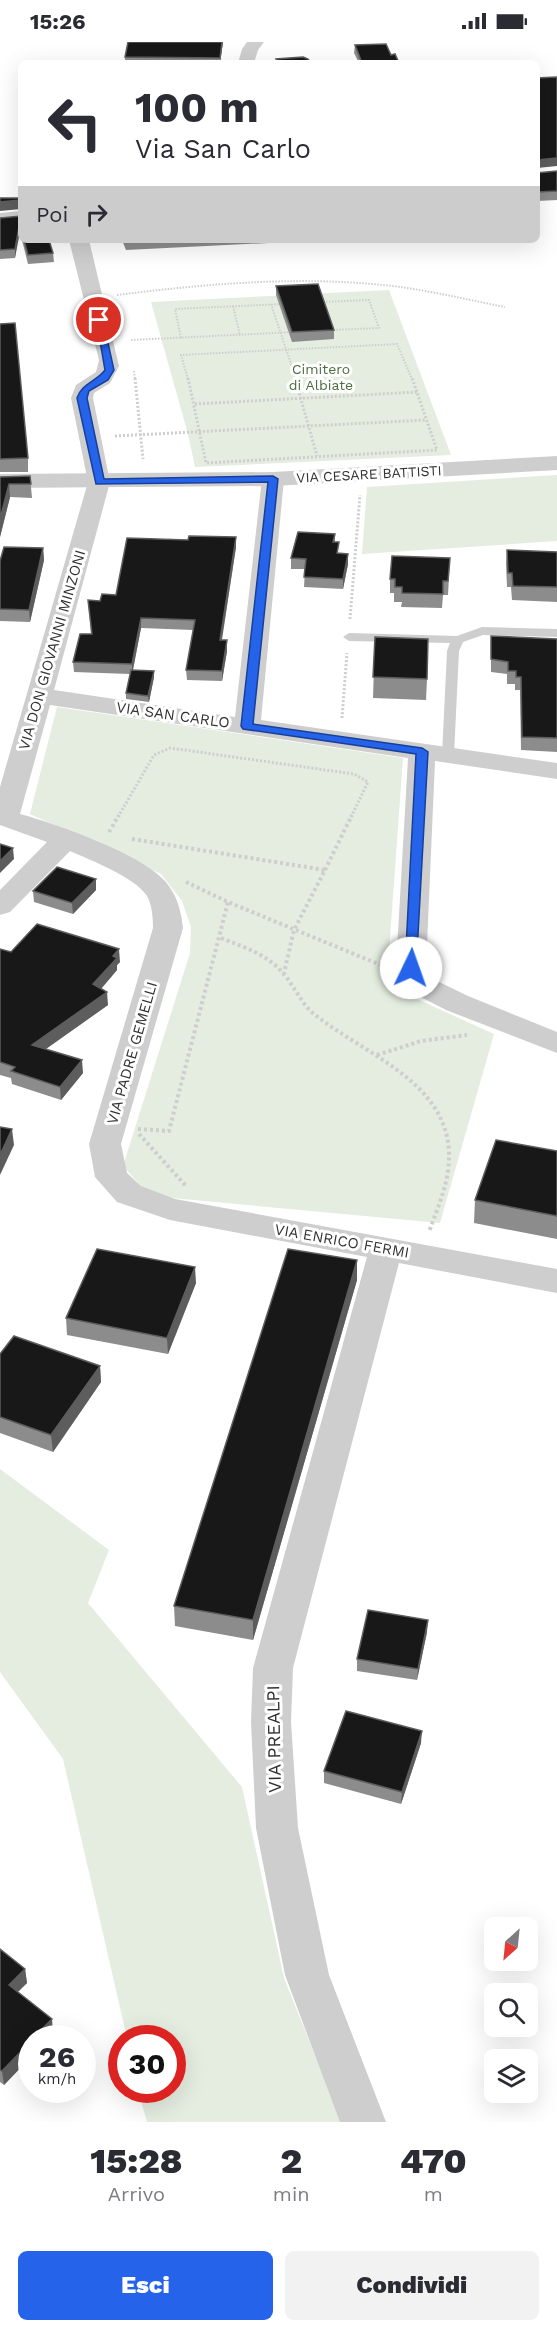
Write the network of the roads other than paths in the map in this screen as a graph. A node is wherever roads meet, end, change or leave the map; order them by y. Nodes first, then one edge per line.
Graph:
1 (257, 42) edge
2 (265, 42) edge
3 (247, 60) edge
4 (18, 217) edge
5 (0, 219) edge
6 (80, 243) edge
7 (557, 463) edge
8 (273, 479) junction
9 (0, 481) edge
10 (99, 482) junction
11 (557, 633) edge
12 (349, 636) road end
13 (458, 640) junction
14 (38, 696) junction
15 (247, 726) junction
16 (435, 753) junction
17 (557, 771) edge
18 (3, 818) edge
19 (66, 839) junction
20 (0, 906) edge
21 (557, 1043) edge
22 (129, 1194) joint
23 (404, 1252) junction
24 (557, 1281) edge
25 (363, 2122) edge

1 - 2 street
1 - 3 street
4 - 5 street
6 - 10 street
7 - 8 street, VIA CESARE BATTISTI
8 - 10 street, VIA CESARE BATTISTI
8 - 15 street
9 - 10 street, VIA CESARE BATTISTI
10 - 14 street, VIA DON GIOVANNI MINZONI
11 - 13 lane
12 - 13 lane
13 - 16 lane
14 - 15 street, VIA SAN CARLO
14 - 18 street, VIA DON GIOVANNI MINZONI
15 - 16 street, VIA SAN CARLO
16 - 17 street, VIA SAN CARLO
16 - 21 street
18 - 19 street
19 - 20 street
19 - 22 street, VIA PADRE GEMELLI
22 - 23 street, VIA ENRICO FERMI
23 - 24 street, VIA ENRICO FERMI
23 - 25 street, VIA PREALPI

